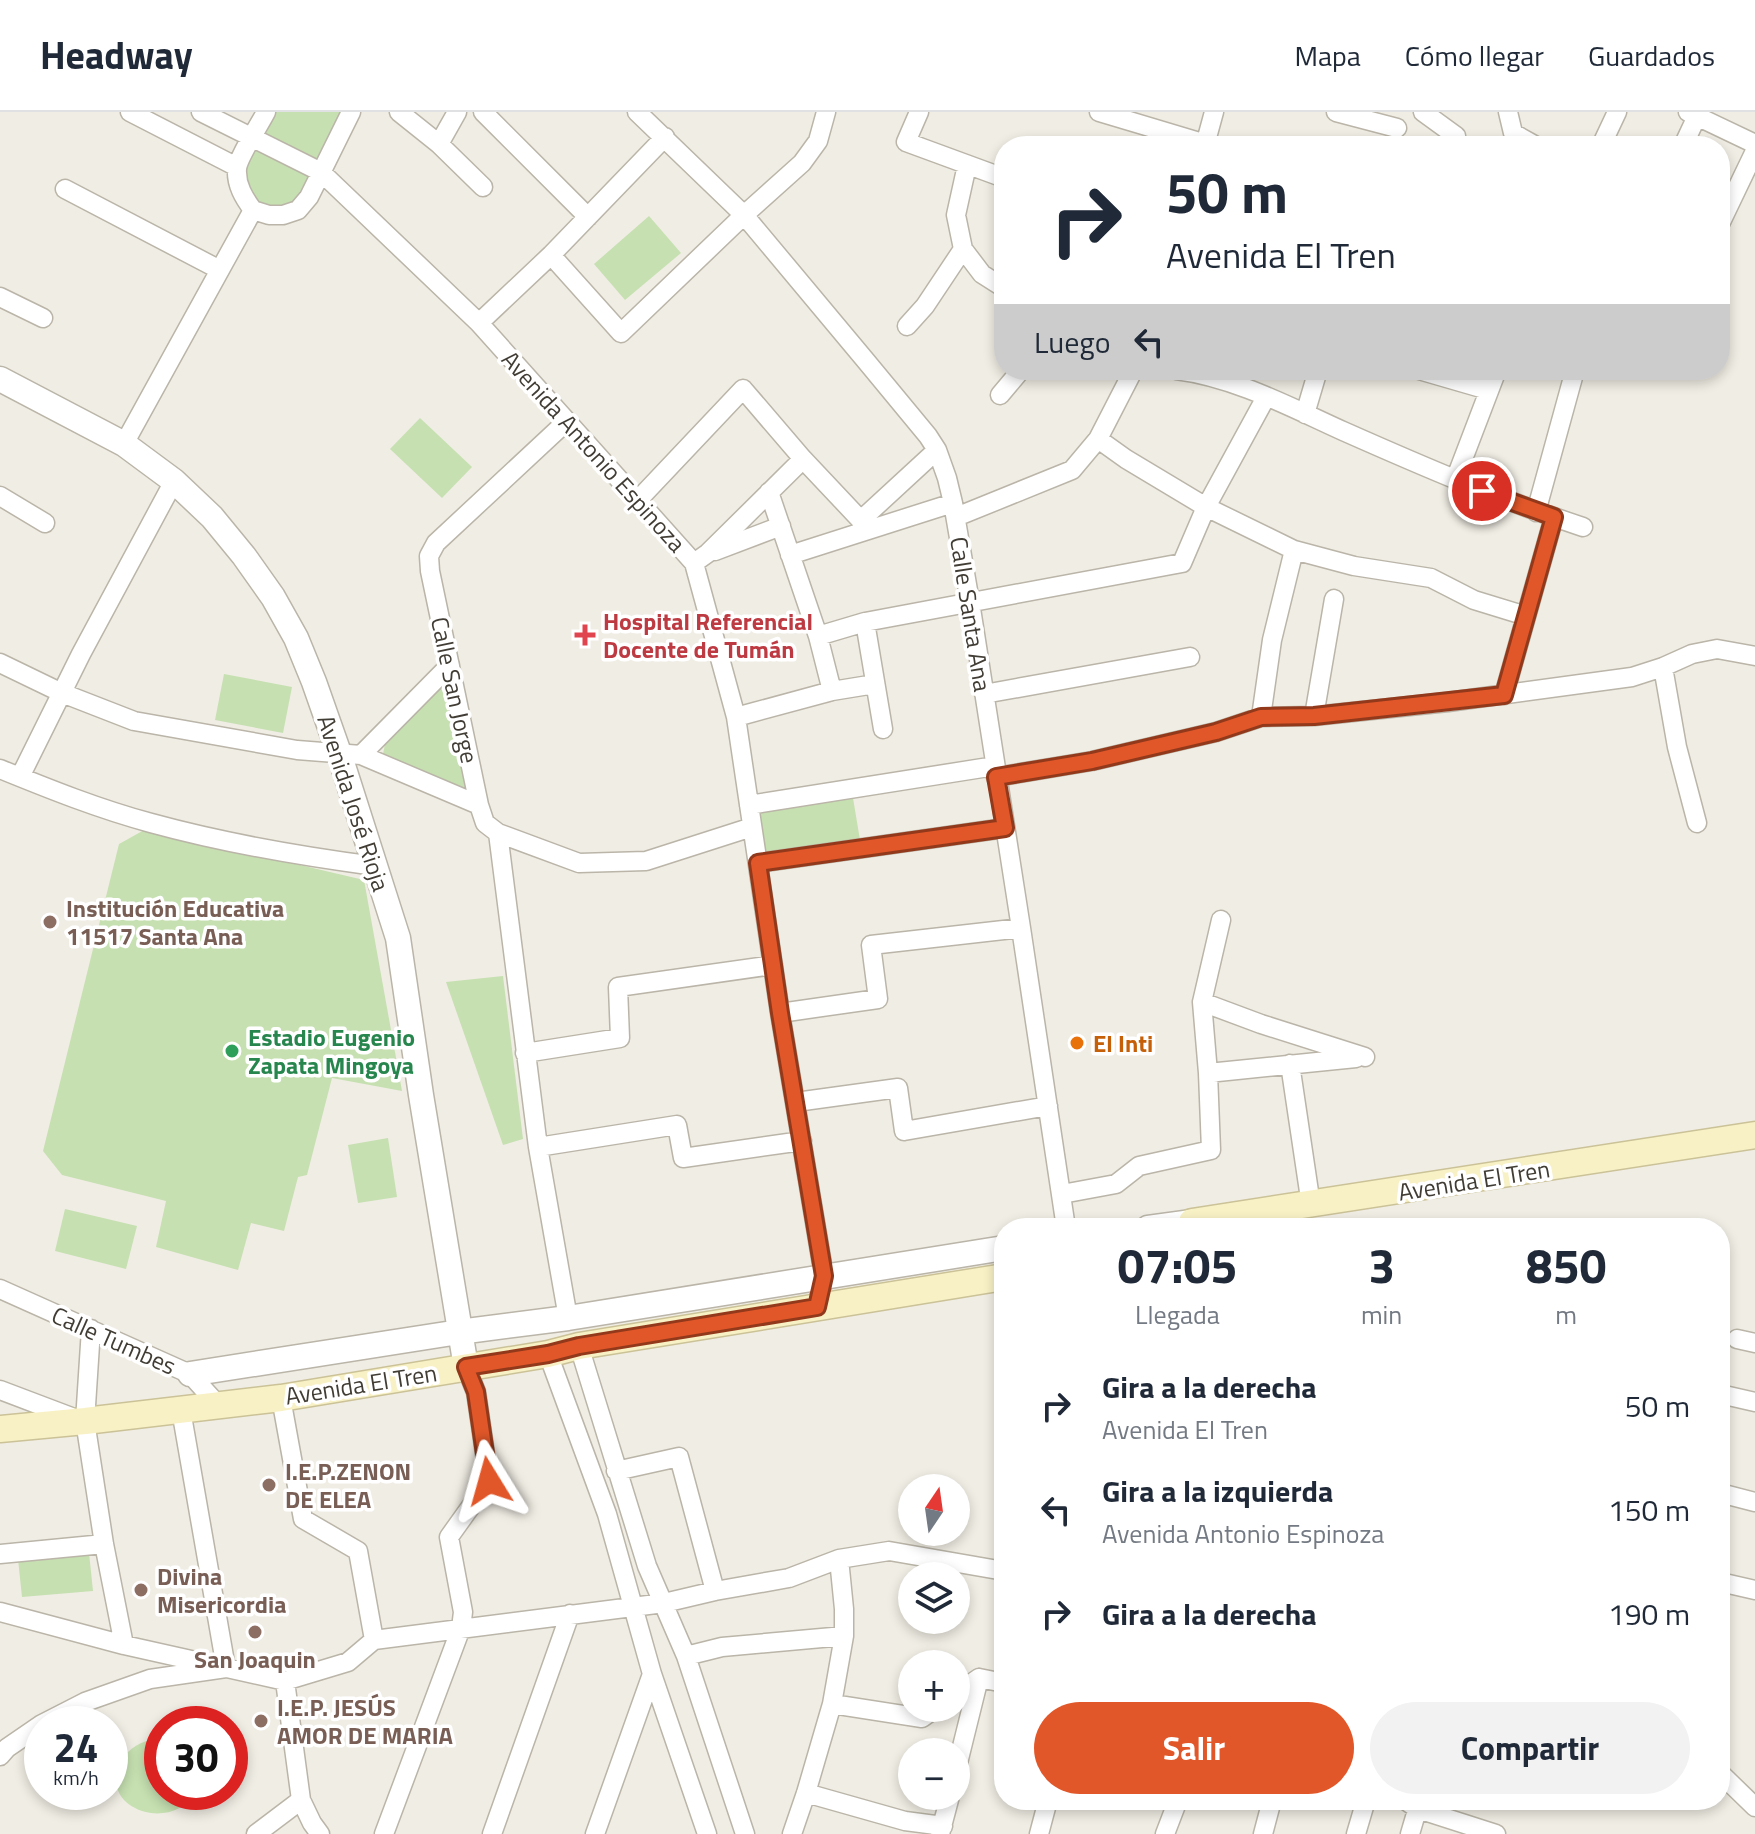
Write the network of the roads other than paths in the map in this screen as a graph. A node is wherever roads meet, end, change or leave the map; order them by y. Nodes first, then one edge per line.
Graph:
1 (130, 112) edge
2 (201, 112) edge
3 (266, 112) edge
4 (351, 112) edge
5 (399, 112) edge
6 (457, 112) edge
7 (483, 112) edge
8 (637, 112) edge
9 (826, 112) edge
10 (919, 112) edge
11 (1099, 112) edge
12 (1214, 112) edge
13 (1423, 112) edge
14 (1508, 112) edge
15 (1617, 112) edge
16 (1349, 114) edge
17 (1692, 114) edge
18 (1120, 115) edge
19 (1377, 117) edge
20 (1397, 128) dead end
21 (1182, 136) edge
22 (1210, 136) edge
23 (1456, 136) edge
24 (1518, 136) edge
25 (1606, 136) edge
26 (1686, 136) edge
27 (665, 137) junction
28 (252, 138) junction
29 (439, 144) junction
30 (1755, 144) edge
31 (1755, 151) edge
32 (967, 165) junction
33 (237, 167) junction
34 (321, 172) junction
35 (994, 174) edge
36 (483, 187) dead end
37 (65, 189) dead end
38 (1730, 203) edge
39 (253, 210) junction
40 (744, 215) junction
41 (588, 217) junction
42 (963, 249) junction
43 (551, 255) junction
44 (220, 270) junction
45 (994, 282) edge
46 (0, 297) edge
47 (43, 318) dead end
48 (479, 323) junction
49 (907, 326) dead end
50 (0, 379) edge
51 (1013, 380) edge
52 (1129, 380) edge
53 (1221, 380) edge
54 (1315, 380) edge
55 (1454, 380) edge
56 (1492, 380) edge
57 (1573, 380) edge
58 (1488, 390) junction
59 (1000, 395) dead end
60 (1266, 397) junction
61 (1305, 414) junction
62 (567, 421) junction
63 (1098, 439) junction
64 (124, 444) junction
65 (937, 450) junction
66 (803, 459) junction
67 (1455, 480) junction
68 (174, 481) junction
69 (769, 492) junction
70 (0, 496) edge
71 (638, 500) junction
72 (1206, 507) junction
73 (954, 510) junction
74 (1545, 515) junction
75 (45, 523) dead end
76 (865, 524) junction
77 (781, 526) junction
78 (1583, 527) dead end
79 (1294, 550) junction
80 (790, 555) junction
81 (701, 558) junction
82 (1334, 599) dead end
83 (970, 602) junction
84 (1526, 616) junction
85 (865, 622) junction
86 (818, 636) junction
87 (1755, 656) edge
88 (1190, 657) dead end
89 (0, 663) edge
90 (450, 665) junction
91 (1663, 667) junction
92 (875, 684) junction
93 (832, 691) junction
94 (62, 693) junction
95 (984, 694) junction
96 (1504, 695) junction
97 (1314, 716) junction
98 (736, 717) junction
99 (1261, 717) junction
100 (883, 729) dead end
101 (350, 754) junction
102 (0, 769) edge
103 (996, 772) junction
104 (20, 777) junction
105 (479, 805) junction
106 (749, 805) junction
107 (1697, 823) dead end
108 (752, 827) junction
109 (492, 828) junction
110 (1005, 828) junction
111 (758, 863) junction
112 (375, 866) junction
113 (1221, 920) dead end
114 (1021, 928) junction
115 (773, 965) junction
116 (1202, 1002) junction
117 (780, 1013) junction
118 (525, 1053) junction
119 (1290, 1064) junction
120 (1208, 1073) junction
121 (796, 1102) junction
122 (1048, 1106) junction
123 (1755, 1135) edge
124 (802, 1141) junction
125 (538, 1147) junction
126 (1062, 1194) junction
127 (1311, 1205) junction
128 (1065, 1218) edge
129 (1233, 1218) edge
130 (994, 1250) edge
131 (824, 1276) junction
132 (994, 1279) edge
133 (0, 1289) edge
134 (817, 1307) junction
135 (568, 1318) junction
136 (91, 1329) junction
137 (459, 1332) junction
138 (579, 1346) junction
139 (548, 1354) junction
140 (466, 1367) junction
141 (190, 1374) junction
142 (0, 1390) edge
143 (1730, 1396) edge
144 (281, 1398) junction
145 (1755, 1402) edge
146 (218, 1405) junction
147 (181, 1410) junction
148 (85, 1421) junction
149 (0, 1429) edge
150 (616, 1471) junction
151 (1730, 1496) edge
152 (1755, 1502) edge
153 (104, 1544) junction
154 (0, 1554) edge
155 (839, 1559) junction
156 (994, 1569) edge
157 (1730, 1584) edge
158 (1755, 1590) edge
159 (715, 1591) junction
160 (664, 1603) junction
161 (633, 1607) junction
162 (0, 1612) edge
163 (570, 1614) junction
164 (461, 1628) junction
165 (844, 1636) junction
166 (374, 1640) junction
167 (124, 1645) junction
168 (686, 1656) junction
169 (226, 1668) junction
170 (652, 1674) junction
171 (979, 1678) junction
172 (285, 1681) junction
173 (994, 1681) edge
174 (970, 1684) edge
175 (832, 1704) junction
176 (77, 1706) edge
177 (898, 1714) edge
178 (24, 1736) edge
179 (964, 1738) edge
180 (0, 1756) edge
181 (1730, 1783) edge
182 (806, 1793) junction
183 (301, 1800) junction
184 (1755, 1807) edge
185 (946, 1810) edge
186 (1045, 1810) edge
187 (1174, 1810) edge
188 (1269, 1810) edge
189 (1363, 1810) edge
190 (1413, 1810) edge
191 (1433, 1810) edge
192 (904, 1827) edge
193 (703, 1830) edge
194 (941, 1830) edge
195 (256, 1834) edge
196 (320, 1834) edge
197 (384, 1834) edge
198 (492, 1834) edge
199 (595, 1834) edge
200 (745, 1834) edge
201 (792, 1834) edge
202 (1039, 1834) edge
203 (1165, 1834) edge
204 (1263, 1834) edge
205 (1356, 1834) edge
206 (1410, 1834) edge
207 (1496, 1834) edge

1 - 33 street
2 - 28 street, Avenida Antonio Espinoza
3 - 28 street
4 - 34 street
5 - 29 street
6 - 29 street
7 - 41 street
8 - 27 street, Calle Santa Ana
9 - 40 street
10 - 32 street
11 - 18 street
12 - 22 street
13 - 23 street
14 - 24 street
15 - 25 street
16 - 19 street
17 - 26 street
17 - 30 street
18 - 21 street
19 - 20 street
27 - 40 street, Calle Santa Ana
27 - 41 street
28 - 33 street
28 - 34 street, Avenida Antonio Espinoza
29 - 36 street
31 - 38 street
32 - 35 street
32 - 42 street
33 - 39 street
34 - 39 street
34 - 48 street, Avenida Antonio Espinoza
37 - 44 street
39 - 44 street
40 - 43 street
40 - 65 street, Calle Santa Ana
41 - 43 street
42 - 45 street
42 - 49 street
43 - 48 street
44 - 64 street
46 - 47 street
48 - 62 street, Avenida Antonio Espinoza
50 - 64 street, Avenida José Rioja
51 - 59 street
52 - 63 street
53 - 60 street
54 - 61 street
55 - 58 street
56 - 58 street
57 - 74 street
58 - 67 street
60 - 61 street
60 - 72 street
61 - 67 street
62 - 71 street, Avenida Antonio Espinoza
62 - 90 street, Calle San Jorge
63 - 72 street
63 - 73 street
64 - 68 street, Avenida José Rioja
65 - 73 street, Calle Santa Ana
65 - 76 street
66 - 69 street
66 - 71 street
66 - 76 street
67 - 74 street
68 - 94 street
68 - 101 street, Avenida José Rioja
69 - 77 street
69 - 81 street
70 - 75 street
71 - 81 street, Avenida Antonio Espinoza
72 - 79 street
72 - 83 street
73 - 76 street
73 - 83 street, Calle Santa Ana
74 - 78 street
74 - 84 street
76 - 80 street
77 - 80 street
77 - 81 street
79 - 84 street
79 - 99 street
80 - 86 street
81 - 98 street, Avenida Antonio Espinoza
82 - 97 street
83 - 85 street
83 - 95 street, Calle Santa Ana
84 - 96 street
85 - 86 street
85 - 92 street
86 - 93 street
87 - 91 street
88 - 95 street
89 - 94 street
90 - 101 street
90 - 105 street, Calle San Jorge
91 - 96 street
91 - 107 street
92 - 93 street
92 - 100 street
93 - 98 street
94 - 101 street
94 - 104 street
95 - 103 street, Calle Santa Ana
96 - 97 street
97 - 99 street
98 - 106 street, Avenida Antonio Espinoza
99 - 103 street
101 - 105 street
101 - 112 street, Avenida José Rioja
102 - 104 street
103 - 106 street
103 - 110 street, Calle Santa Ana
104 - 112 street
105 - 109 street, Calle San Jorge
106 - 108 street, Avenida Antonio Espinoza
108 - 109 street
108 - 111 street, Avenida Antonio Espinoza
109 - 118 street, Calle San Jorge
110 - 111 street
110 - 114 street, Calle Santa Ana
111 - 115 street, Avenida Antonio Espinoza
112 - 137 street, Avenida José Rioja
113 - 116 street
114 - 117 street
114 - 122 street, Calle Santa Ana
115 - 117 street, Avenida Antonio Espinoza
115 - 118 street
116 - 119 street
116 - 120 street
117 - 121 street, Avenida Antonio Espinoza
118 - 125 street, Calle San Jorge
119 - 120 street
119 - 127 street
120 - 126 street
121 - 122 street
121 - 124 street, Avenida Antonio Espinoza
122 - 126 street, Calle Santa Ana
123 - 127 main road, Avenida El Tren
124 - 125 street
124 - 131 street, Avenida Antonio Espinoza
125 - 135 street, Calle San Jorge
126 - 128 street, Calle Santa Ana
127 - 129 main road, Avenida El Tren
130 - 131 street, Avenida El Tren
131 - 134 street, Avenida Antonio Espinoza
131 - 135 street, Avenida El Tren
132 - 134 main road, Avenida El Tren
133 - 136 street, Calle Tumbes
134 - 138 main road, Avenida El Tren
135 - 137 street, Avenida El Tren
136 - 141 street, Calle Tumbes
136 - 148 street
137 - 140 street, Avenida José Rioja
137 - 141 street, Avenida El Tren
138 - 139 main road, Avenida El Tren
138 - 150 street
139 - 140 main road, Avenida El Tren
139 - 161 street
140 - 144 main road, Avenida El Tren
140 - 164 street
141 - 146 street, Calle Tumbes
142 - 148 street
143 - 145 street
144 - 146 main road, Avenida El Tren
144 - 166 street
146 - 147 main road, Avenida El Tren
147 - 148 main road, Avenida El Tren
147 - 169 street
148 - 149 main road, Avenida El Tren
148 - 153 street
150 - 159 street
150 - 160 street
151 - 152 street
153 - 154 street
153 - 167 street
155 - 156 street
155 - 159 street
155 - 165 street
157 - 158 street
159 - 160 street
160 - 161 street
160 - 168 street
161 - 163 street
161 - 170 street
162 - 167 street
163 - 164 street
163 - 198 street
164 - 166 street
164 - 197 street
165 - 168 street
165 - 175 street
166 - 172 street
167 - 169 street
168 - 200 street
169 - 172 street
169 - 176 street
170 - 193 street
170 - 199 street
171 - 173 street
171 - 174 street
171 - 179 street
172 - 183 street
175 - 177 street
175 - 182 street
178 - 180 street
181 - 184 street
182 - 192 street
182 - 201 street
183 - 195 street
183 - 196 street
185 - 194 street
186 - 202 street
187 - 203 street
188 - 204 street
189 - 205 street
190 - 206 street
191 - 207 street
192 - 194 street

